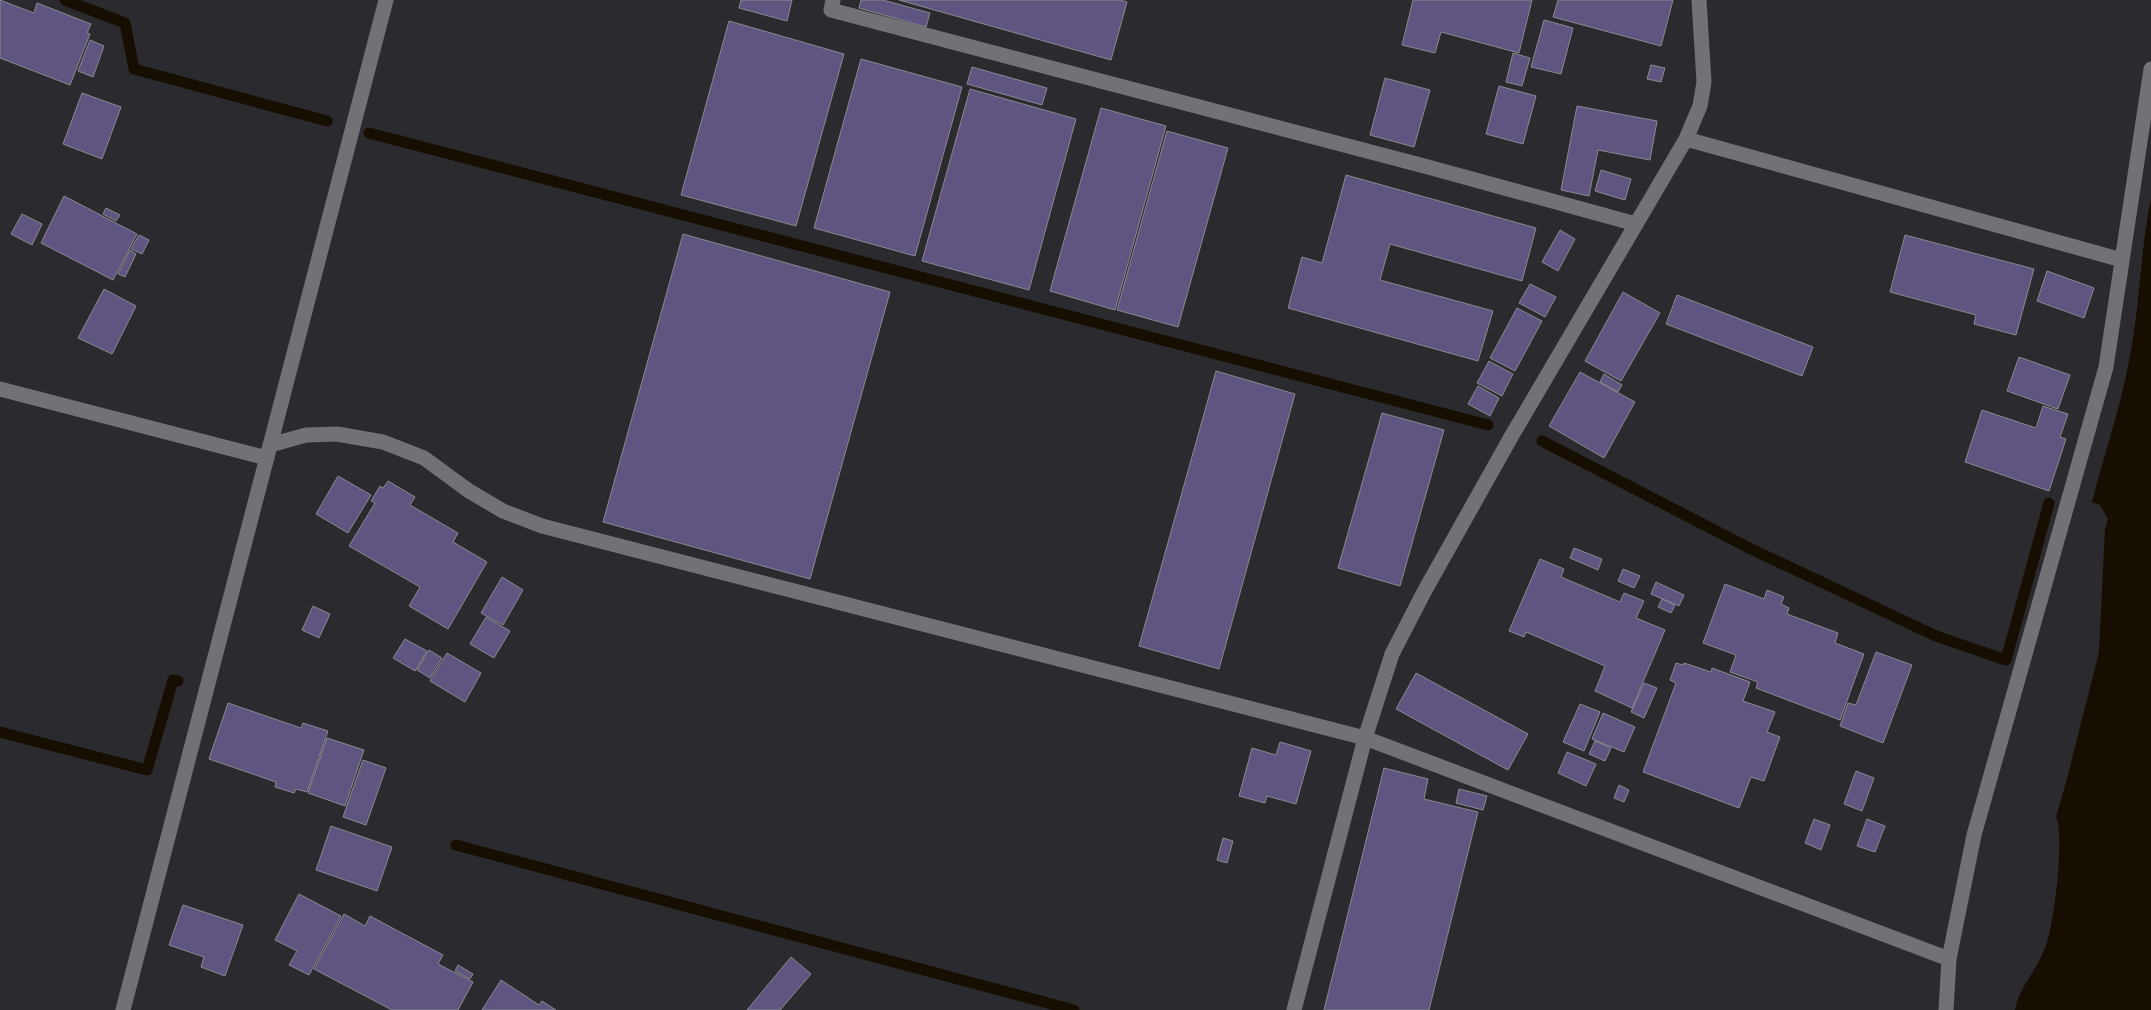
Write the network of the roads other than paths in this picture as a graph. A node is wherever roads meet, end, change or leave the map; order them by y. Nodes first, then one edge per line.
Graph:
1 (386, 0) edge
2 (833, 0) edge
3 (1699, 0) edge
4 (2151, 69) edge
5 (1686, 138) junction
6 (1636, 224) junction
7 (2122, 260) junction
8 (0, 389) edge
9 (269, 452) junction
10 (1365, 738) junction
11 (1949, 959) junction
12 (123, 1010) edge
13 (1294, 1010) edge
14 (1946, 1010) edge

1 - 9 street
2 - 6 street
3 - 5 street
4 - 7 street
5 - 6 street
5 - 7 street
6 - 10 street
7 - 11 street
8 - 9 street
9 - 10 street
9 - 12 street
10 - 11 street
10 - 13 street
11 - 14 street

